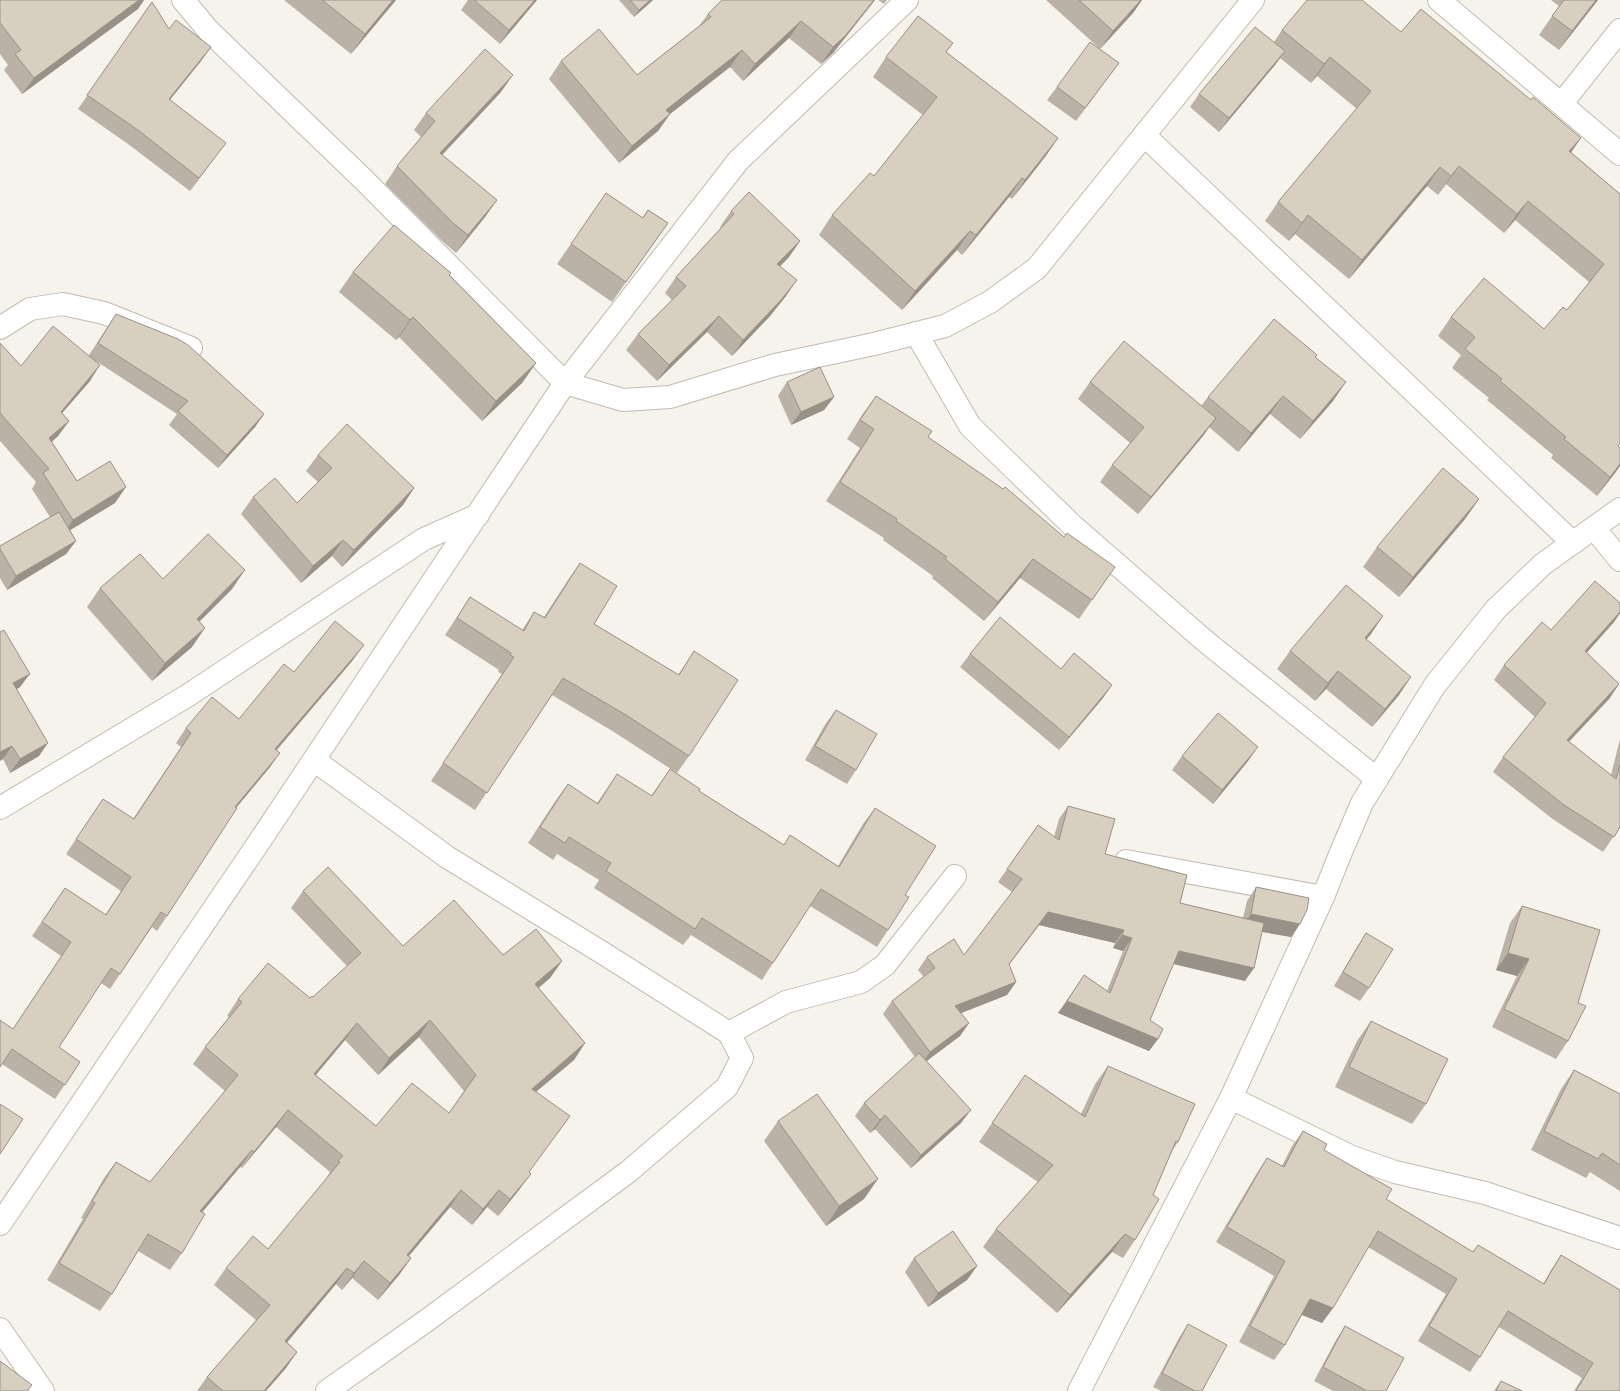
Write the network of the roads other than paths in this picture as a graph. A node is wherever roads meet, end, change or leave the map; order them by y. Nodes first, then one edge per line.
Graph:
1 (183, 0) edge
2 (907, 0) edge
3 (1253, 0) edge
4 (1439, 0) edge
5 (1620, 30) edge
6 (1562, 103) junction
7 (1144, 135) junction
8 (1620, 154) edge
9 (0, 328) edge
10 (916, 334) junction
11 (191, 348) edge
12 (565, 383) junction
13 (1620, 509) edge
14 (478, 515) junction
15 (1594, 528) junction
16 (1573, 543) junction
17 (1620, 560) edge
18 (314, 760) junction
19 (1377, 779) junction
20 (0, 808) edge
21 (1126, 861) edge
22 (955, 876) dead end
23 (1323, 897) junction
24 (728, 1033) junction
25 (1231, 1098) junction
26 (0, 1224) edge
27 (1620, 1238) edge
28 (0, 1329) edge
29 (43, 1391) edge
30 (327, 1391) edge
31 (1079, 1391) edge

1 - 12 street
2 - 12 street
3 - 7 street
4 - 6 street
5 - 6 street
6 - 8 street
7 - 10 street
7 - 16 street
9 - 11 street
10 - 12 street
10 - 19 street
12 - 14 street
13 - 15 street
14 - 18 street
14 - 20 street
15 - 16 street
15 - 17 street
16 - 19 street
18 - 24 street
18 - 26 street
19 - 23 street
21 - 23 street
22 - 24 street
23 - 25 street
24 - 30 street
25 - 27 street
25 - 31 street
28 - 29 street

